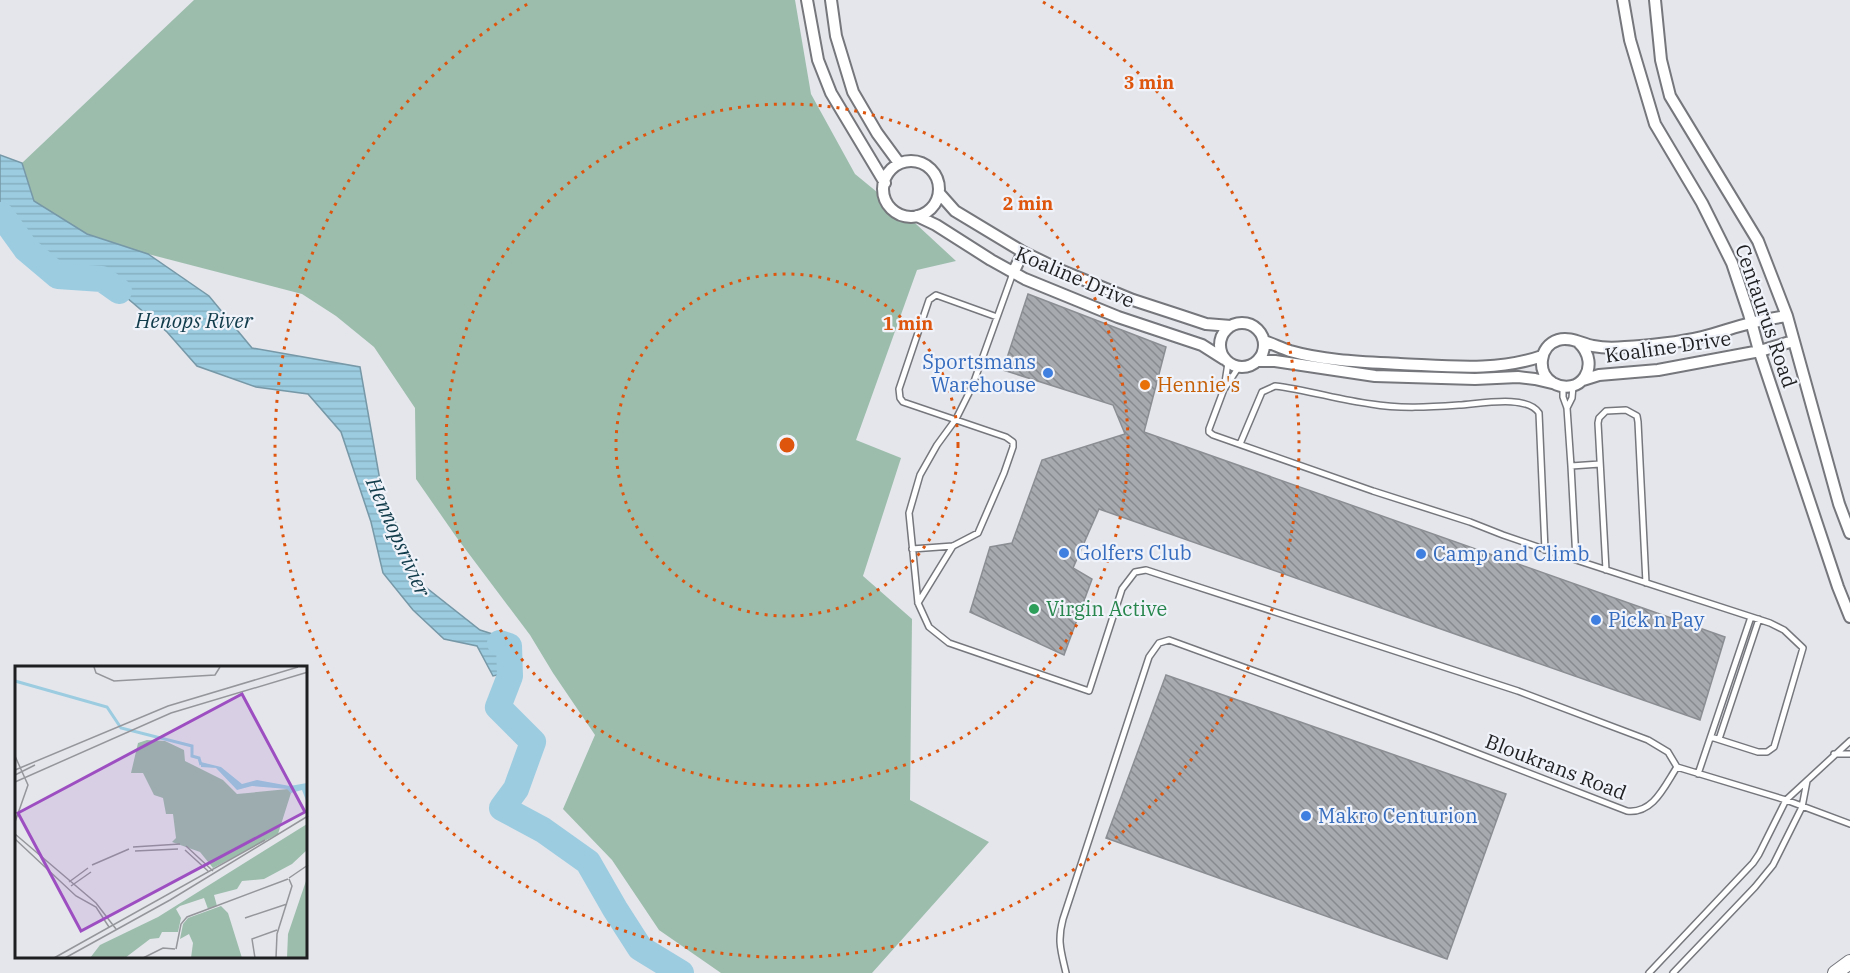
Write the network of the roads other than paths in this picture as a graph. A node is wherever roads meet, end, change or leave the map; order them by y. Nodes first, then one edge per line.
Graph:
1 (807, 0) edge
2 (831, 0) edge
3 (1623, 0) edge
4 (1655, 0) edge
5 (899, 163) junction
6 (885, 183) junction
7 (939, 193) junction
8 (917, 216) junction
9 (1023, 252) junction
10 (1013, 273) junction
11 (1786, 316) junction
12 (997, 317) junction
13 (1752, 322) junction
14 (1231, 326) junction
15 (1264, 341) junction
16 (1793, 341) junction
17 (1580, 343) junction
18 (1760, 351) junction
19 (1542, 356) junction
20 (1259, 361) junction
21 (1230, 363) junction
22 (1568, 384) junction
23 (1224, 389) junction
24 (1567, 408) junction
25 (956, 419) junction
26 (1240, 444) junction
27 (1600, 464) junction
28 (1571, 466) junction
29 (1850, 533) edge
30 (953, 546) junction
31 (912, 549) junction
32 (1545, 550) junction
33 (1576, 560) junction
34 (1606, 570) junction
35 (1646, 583) junction
36 (918, 603) junction
37 (1751, 617) junction
38 (1850, 617) edge
39 (1759, 619) junction
40 (1711, 737) junction
41 (1719, 739) junction
42 (1850, 741) edge
43 (1834, 754) junction
44 (1850, 754) edge
45 (1677, 767) junction
46 (1698, 774) junction
47 (1807, 779) junction
48 (1786, 800) junction
49 (1802, 807) junction
50 (1850, 824) edge
51 (1850, 962) edge
52 (1066, 973) edge
53 (1649, 973) edge
54 (1673, 973) edge
55 (1835, 973) edge

1 - 6 street, Koaline Drive
2 - 5 street
3 - 13 street, Centaurus Road
4 - 11 street, Centaurus Road
5 - 6 street
5 - 7 street, Koaline Drive
6 - 8 street, Koaline Drive
7 - 8 street
7 - 9 street, Koaline Drive
8 - 10 street, Koaline Drive
9 - 10 street
9 - 14 street, Koaline Drive
10 - 12 lane
10 - 21 street, Koaline Drive
11 - 13 street, Koaline Drive
11 - 16 street, Centaurus Road
12 - 25 lane
12 - 25 lane
13 - 17 street, Koaline Drive
13 - 18 street, Centaurus Road
14 - 15 street
14 - 21 street
15 - 19 street
15 - 20 street
16 - 18 street, Koaline Drive
16 - 29 street, Centaurus Road
17 - 19 street
17 - 22 street
18 - 22 street, Koaline Drive
18 - 38 street, Centaurus Road
19 - 22 street
20 - 21 street
20 - 22 street, Koaline Drive
21 - 23 lane
21 - 23 lane
22 - 24 lane
22 - 24 lane
23 - 26 lane
24 - 28 lane
25 - 30 lane
25 - 31 lane
26 - 32 lane
26 - 32 lane
27 - 28 lane
27 - 34 lane
27 - 35 lane
28 - 33 lane
30 - 31 lane
30 - 36 lane
31 - 36 lane
32 - 33 lane
33 - 34 lane
34 - 35 lane
35 - 37 lane
36 - 45 lane
37 - 39 lane
37 - 40 lane
39 - 41 lane
39 - 41 lane
40 - 41 lane
40 - 46 lane
42 - 43 lane
43 - 44 lane
43 - 47 lane
45 - 46 lane
45 - 52 lane, Bloukrans Road
46 - 48 lane
47 - 48 lane
47 - 49 lane
48 - 49 lane
48 - 53 lane
49 - 50 lane
49 - 54 lane
51 - 55 street

